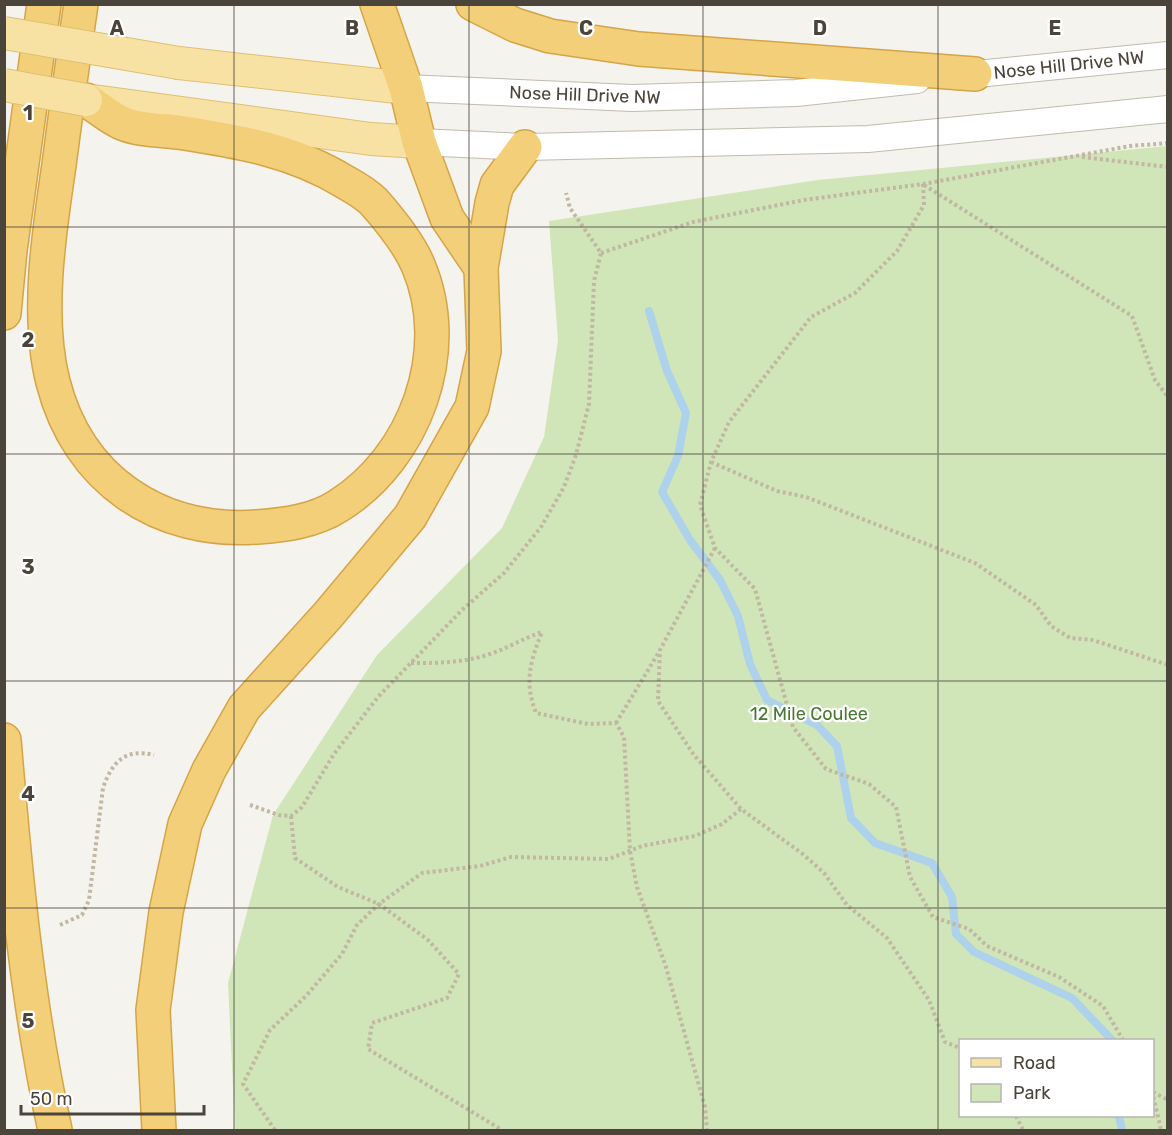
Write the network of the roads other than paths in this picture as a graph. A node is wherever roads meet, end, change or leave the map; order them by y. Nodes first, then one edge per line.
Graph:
1 (45, 4) edge
2 (81, 4) edge
3 (377, 4) edge
4 (473, 4) edge
5 (4, 33) edge
6 (1167, 55) edge
7 (975, 74) junction
8 (4, 85) edge
9 (406, 88) junction
10 (87, 100) joint
11 (1167, 110) edge
12 (169, 121) junction
13 (419, 142) junction
14 (525, 147) junction
15 (481, 268) junction
16 (4, 313) edge
17 (4, 740) edge
18 (55, 1131) edge
19 (159, 1131) edge

1 - 16 highway
2 - 12 highway
3 - 9 highway
4 - 7 highway
5 - 9 main road, Nose Hill Drive NW, bridge
6 - 7 street, Nose Hill Drive NW
7 - 9 street, Nose Hill Drive NW
8 - 10 main road, bridge
9 - 13 highway
10 - 12 highway
11 - 14 street
12 - 13 main road
13 - 14 street
13 - 15 highway
14 - 15 highway
15 - 19 highway
17 - 18 highway

